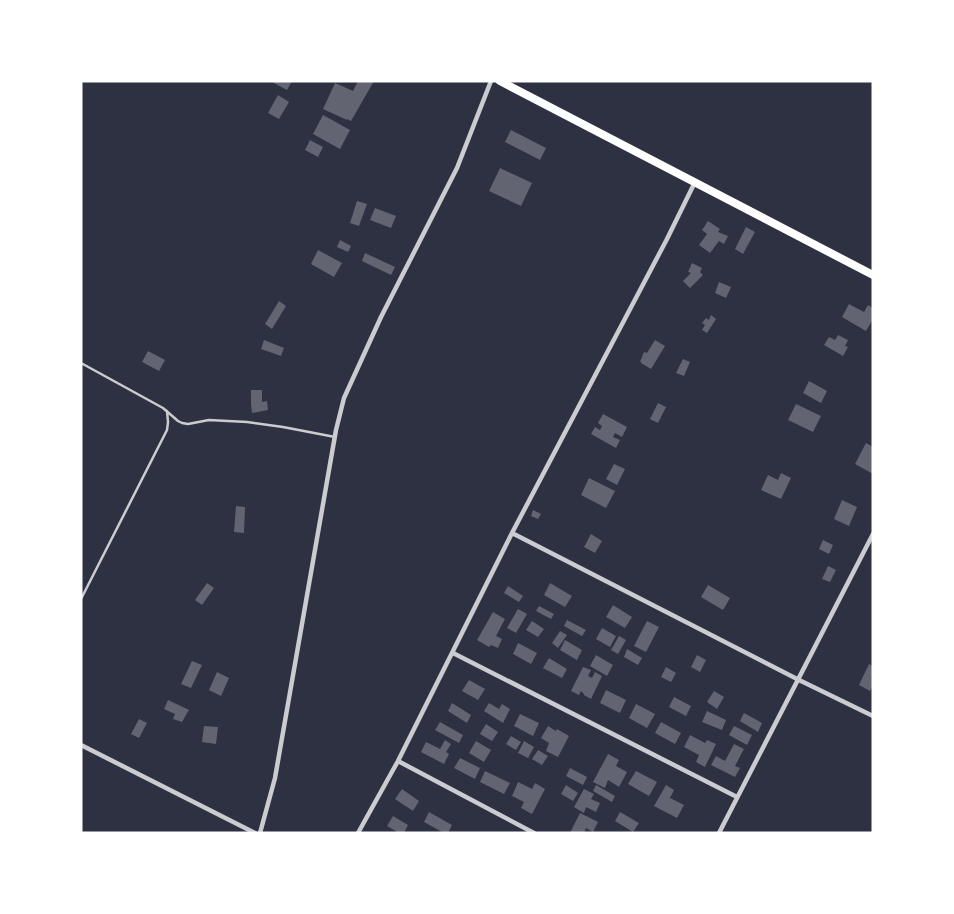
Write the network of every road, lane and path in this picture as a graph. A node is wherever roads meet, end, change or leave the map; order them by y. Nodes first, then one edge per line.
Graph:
1 (491, 81) edge
2 (500, 81) edge
3 (695, 182) junction
4 (873, 275) edge
5 (81, 363) edge
6 (166, 411) junction
7 (335, 437) junction
8 (512, 533) junction
9 (873, 534) edge
10 (81, 599) edge
11 (453, 653) junction
12 (799, 680) junction
13 (873, 716) edge
14 (81, 745) edge
15 (398, 762) junction
16 (737, 797) junction
17 (254, 833) edge
18 (260, 833) edge
19 (358, 833) edge
20 (534, 833) edge
21 (719, 833) edge

1 - 7 street
2 - 3 highway
3 - 4 highway
3 - 8 street
5 - 6 lane
6 - 7 lane
6 - 10 lane
7 - 18 street
8 - 11 street
8 - 12 street
9 - 12 street
11 - 15 street
11 - 16 street
12 - 13 street
12 - 16 street
14 - 17 street
15 - 19 street
15 - 20 street
16 - 21 street

